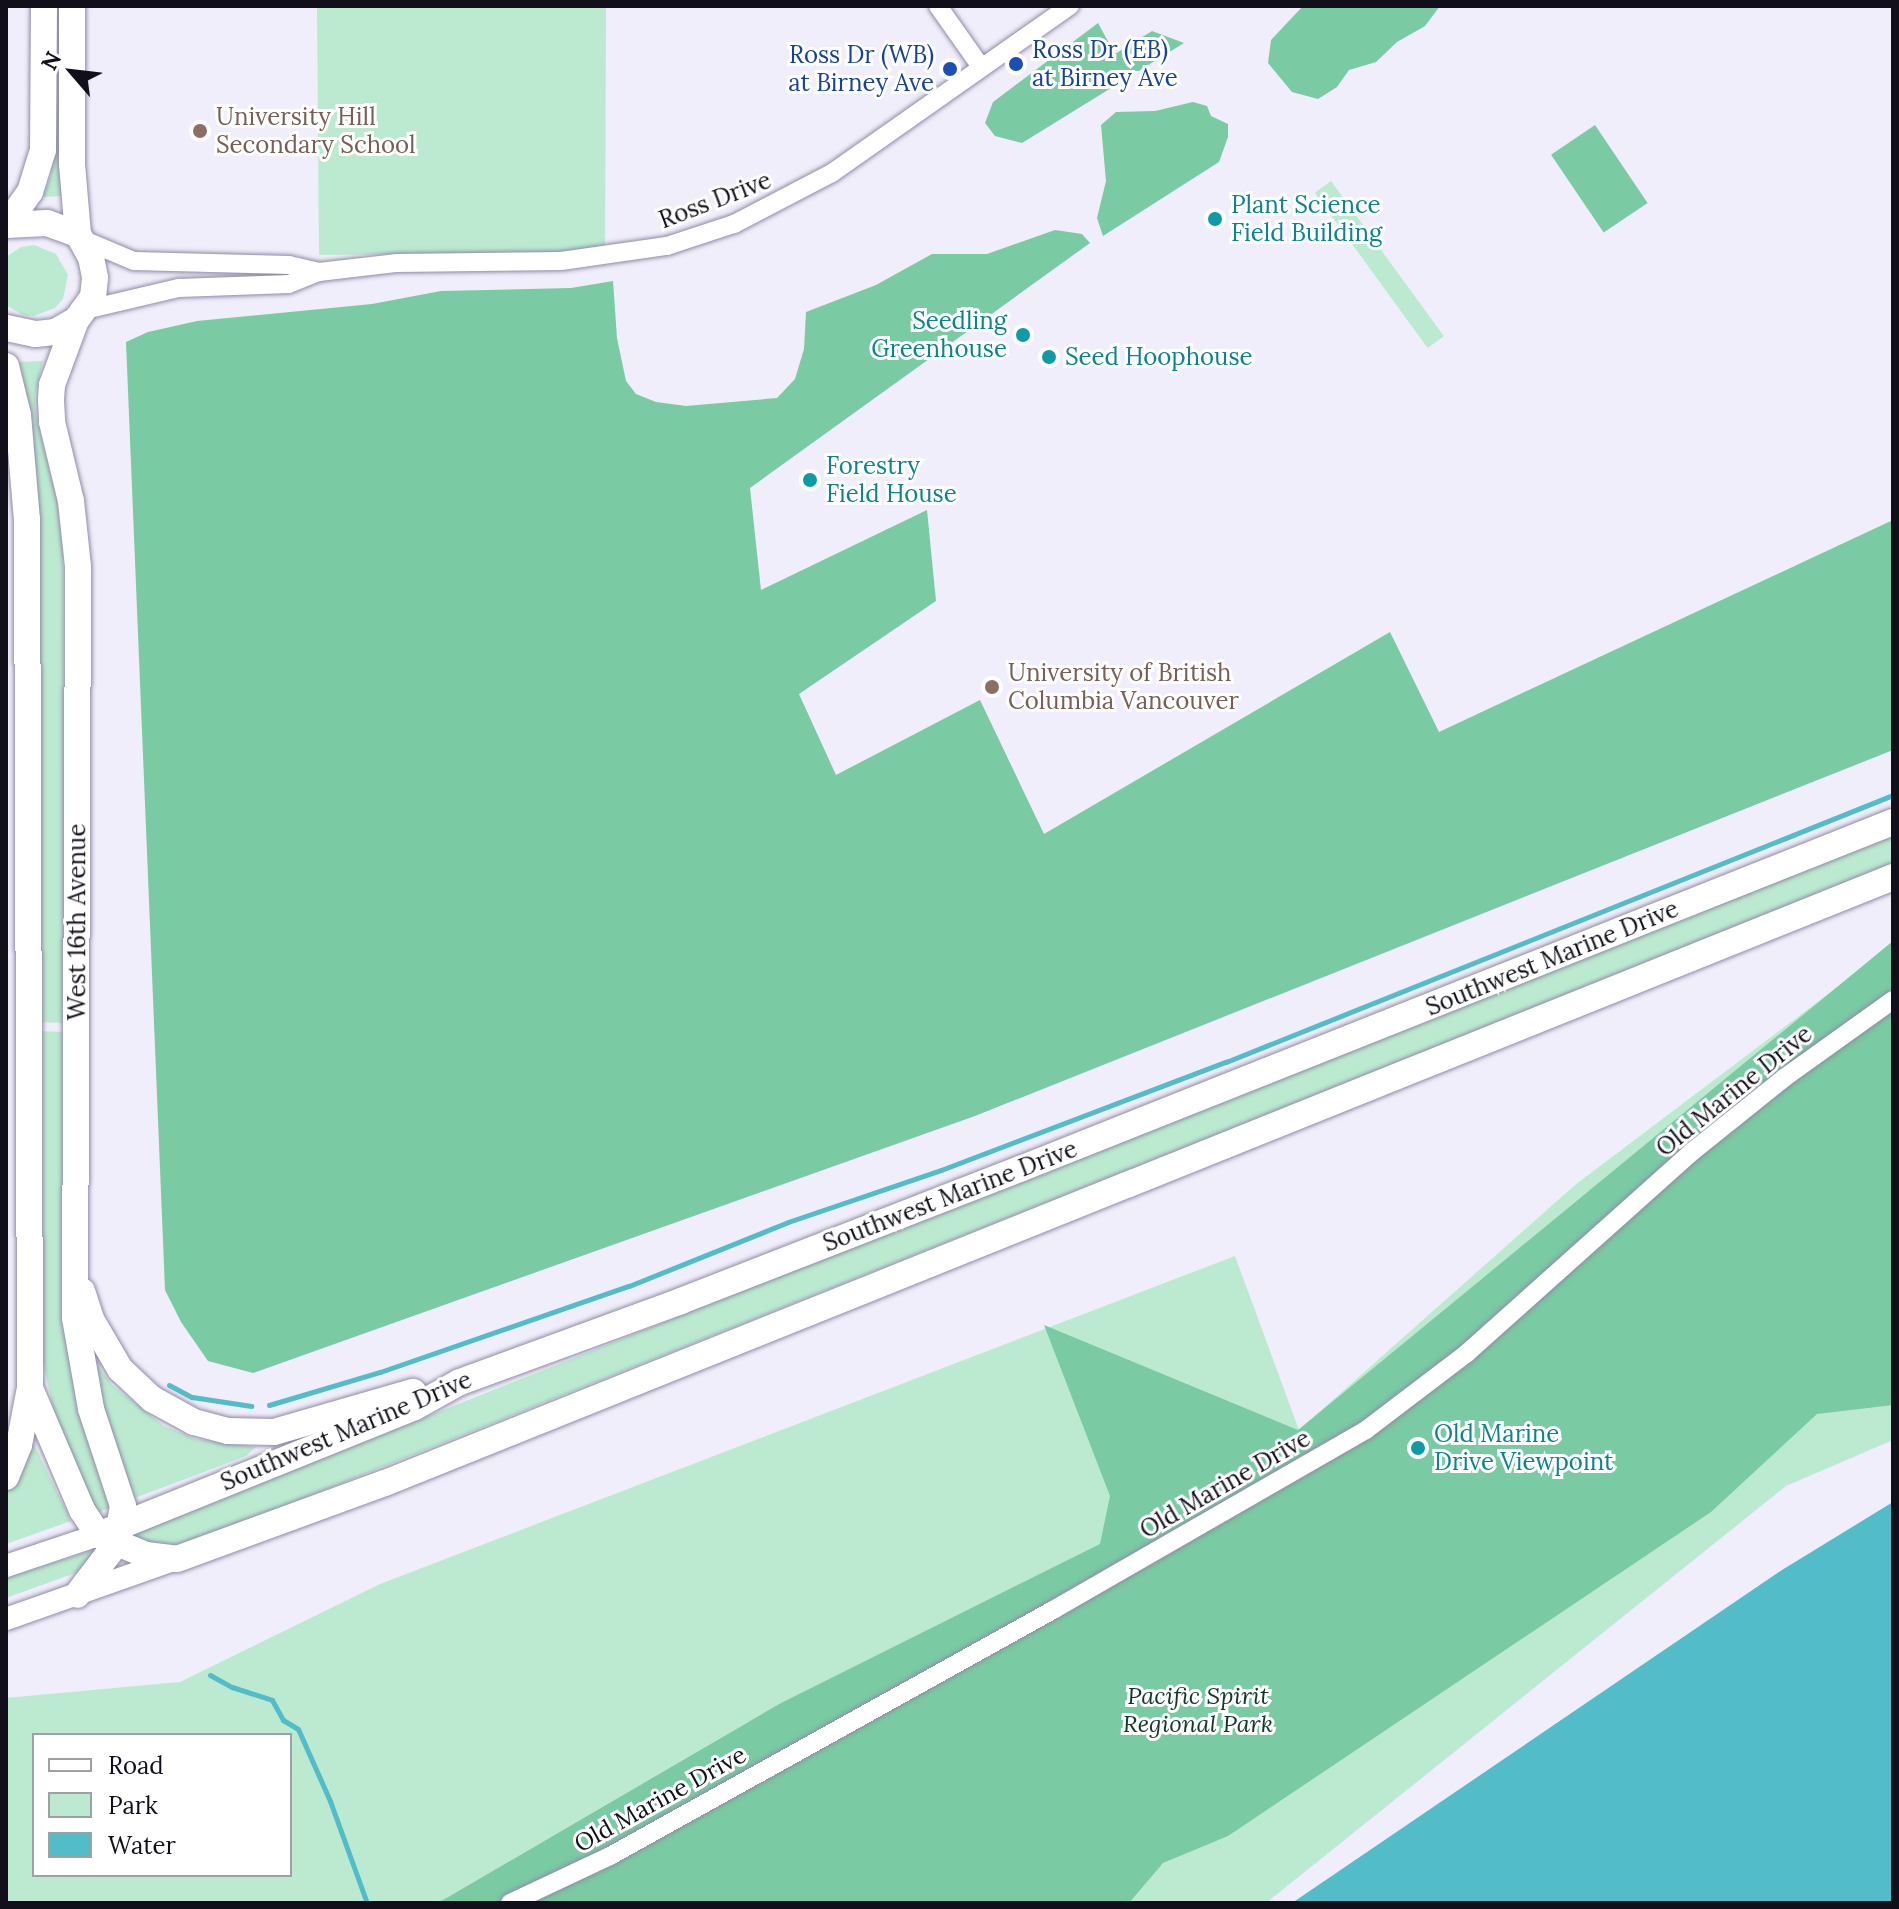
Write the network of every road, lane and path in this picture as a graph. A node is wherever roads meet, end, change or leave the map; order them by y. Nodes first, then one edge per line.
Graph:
1 (44, 6) edge
2 (72, 6) edge
3 (938, 6) edge
4 (1070, 6) edge
5 (981, 67) junction
6 (7, 224) edge
7 (81, 237) junction
8 (319, 272) junction
9 (80, 315) junction
10 (6, 328) edge
11 (6, 366) edge
12 (1893, 822) edge
13 (1893, 877) edge
14 (1893, 1000) edge
15 (75, 1273) junction
16 (460, 1382) junction
17 (30, 1388) junction
18 (6, 1477) edge
19 (112, 1534) junction
20 (177, 1559) junction
21 (6, 1566) edge
22 (77, 1595) junction
23 (6, 1619) edge
24 (510, 1903) edge

1 - 6 main road
2 - 7 main road
3 - 5 street
4 - 5 street, Ross Drive
5 - 8 street, Ross Drive
6 - 7 main road
7 - 8 street, Ross Drive
7 - 9 main road, West 16th Avenue
8 - 9 street, Ross Drive
9 - 10 main road
9 - 15 main road, West 16th Avenue
11 - 17 main road, West 16th Avenue
12 - 16 main road, Southwest Marine Drive
13 - 20 main road
14 - 24 street, Old Marine Drive
15 - 16 main road
15 - 19 main road, West 16th Avenue
16 - 19 main road, Southwest Marine Drive
17 - 18 main road
17 - 19 main road, West 16th Avenue
19 - 20 main road
19 - 21 street, Southwest Marine Drive
19 - 22 main road
20 - 22 street
22 - 23 street

